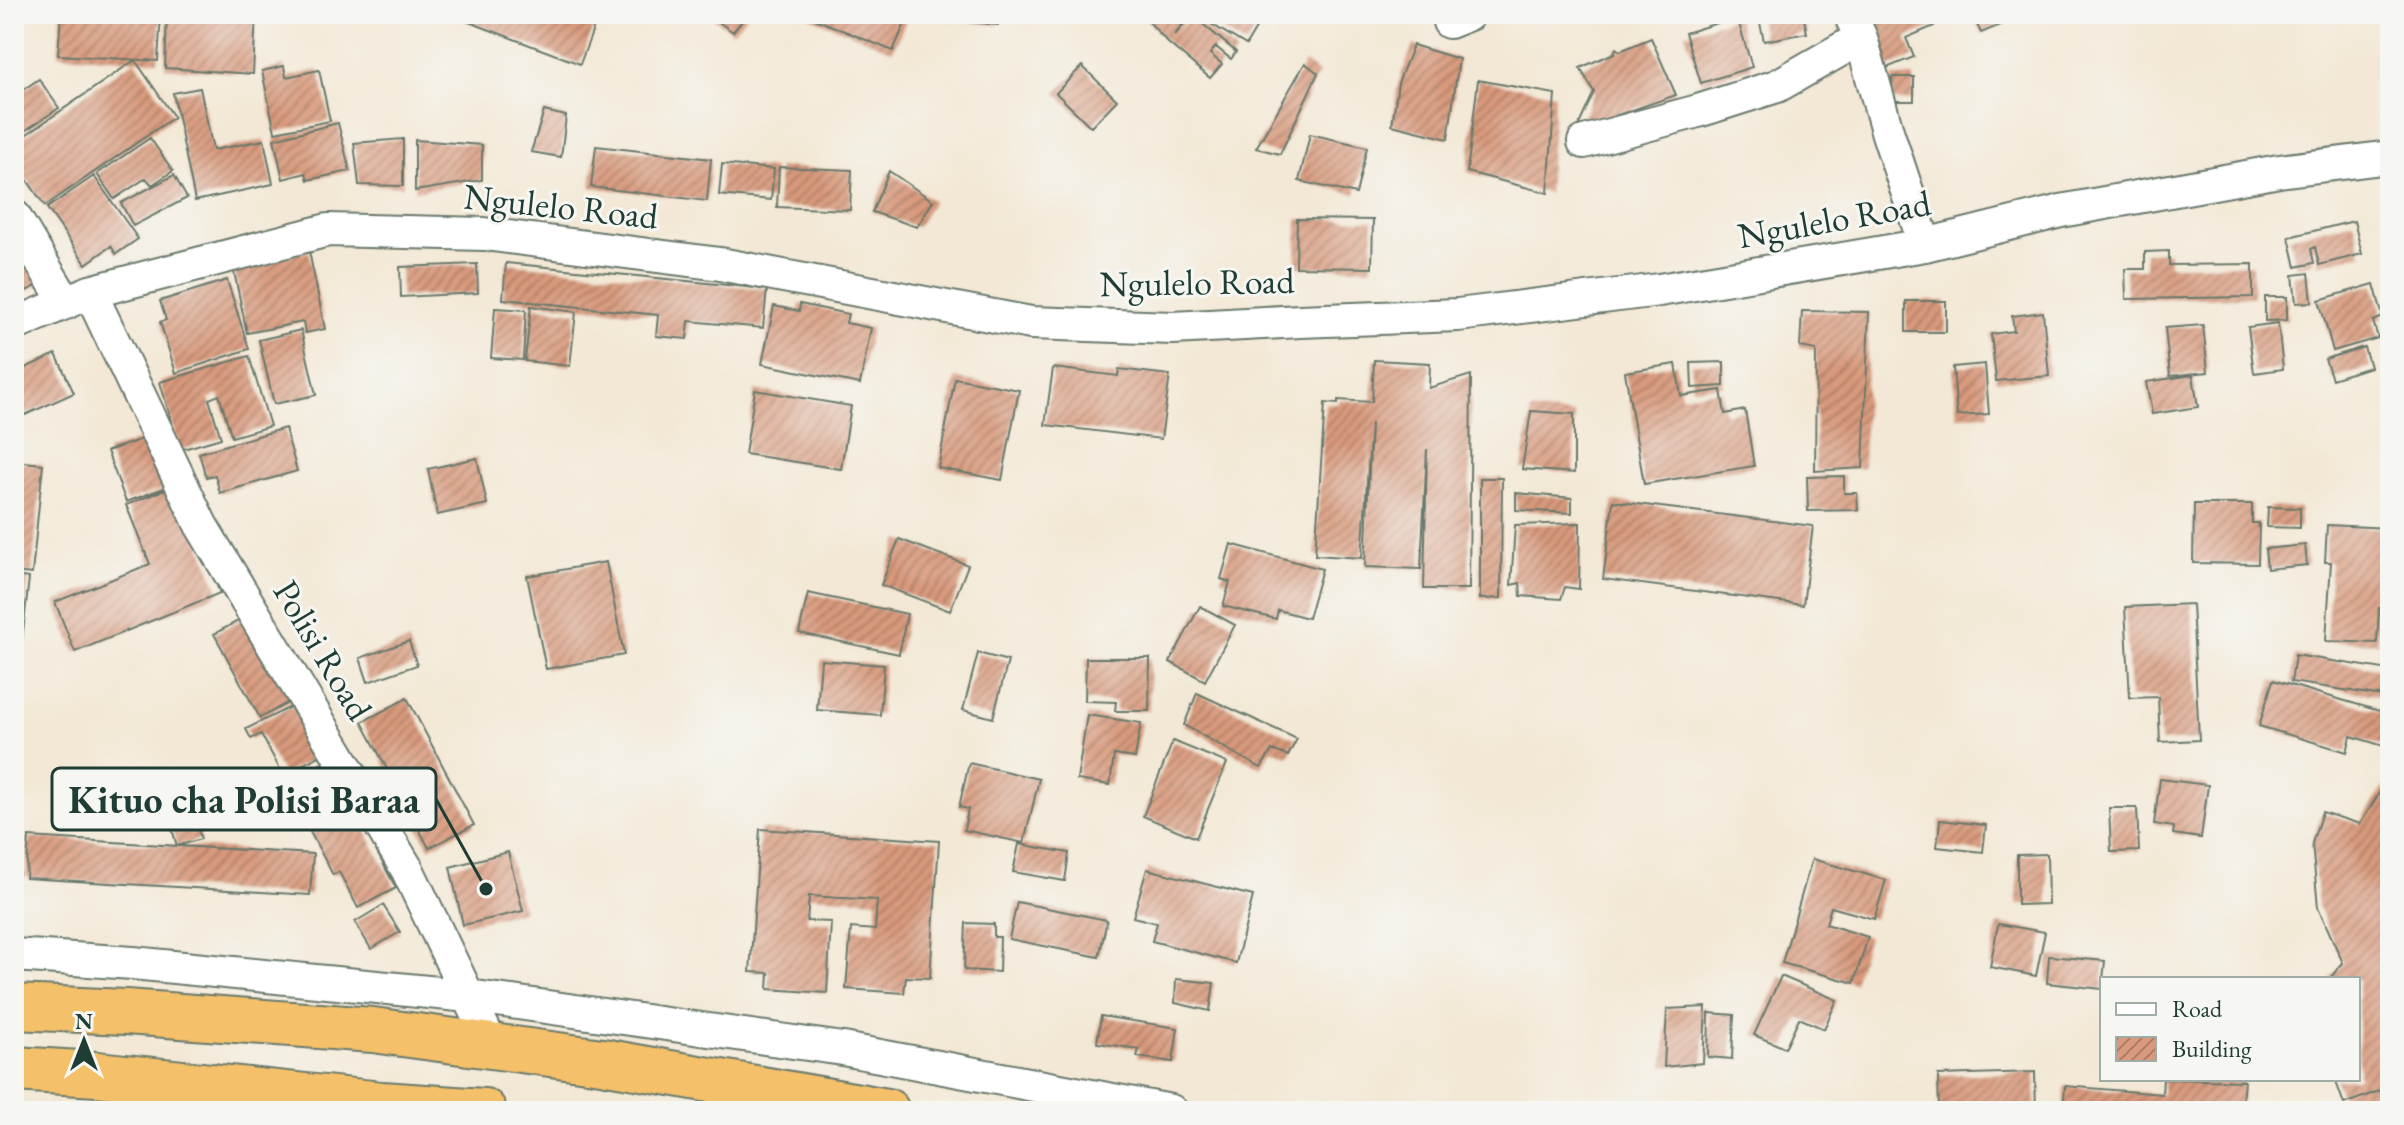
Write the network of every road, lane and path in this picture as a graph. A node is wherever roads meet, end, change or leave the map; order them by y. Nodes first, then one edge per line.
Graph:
1 (1856, 26) edge
2 (1584, 142) dead end
3 (2390, 157) edge
4 (14, 216) edge
5 (1925, 245) junction
6 (78, 297) junction
7 (14, 325) edge
8 (14, 955) edge
9 (469, 996) junction
10 (14, 1007) edge
11 (492, 1046) junction
12 (14, 1069) edge
13 (484, 1111) edge
14 (887, 1111) edge
15 (1171, 1111) edge

1 - 2 street
1 - 5 street
3 - 5 street, Ngulelo Road
4 - 6 street, Polisi Road
5 - 6 street, Ngulelo Road
6 - 7 street, Ngulelo Road
6 - 9 street, Polisi Road
8 - 9 street
9 - 11 street, Polisi Road
9 - 15 street
10 - 11 highway
11 - 14 highway
12 - 13 highway

